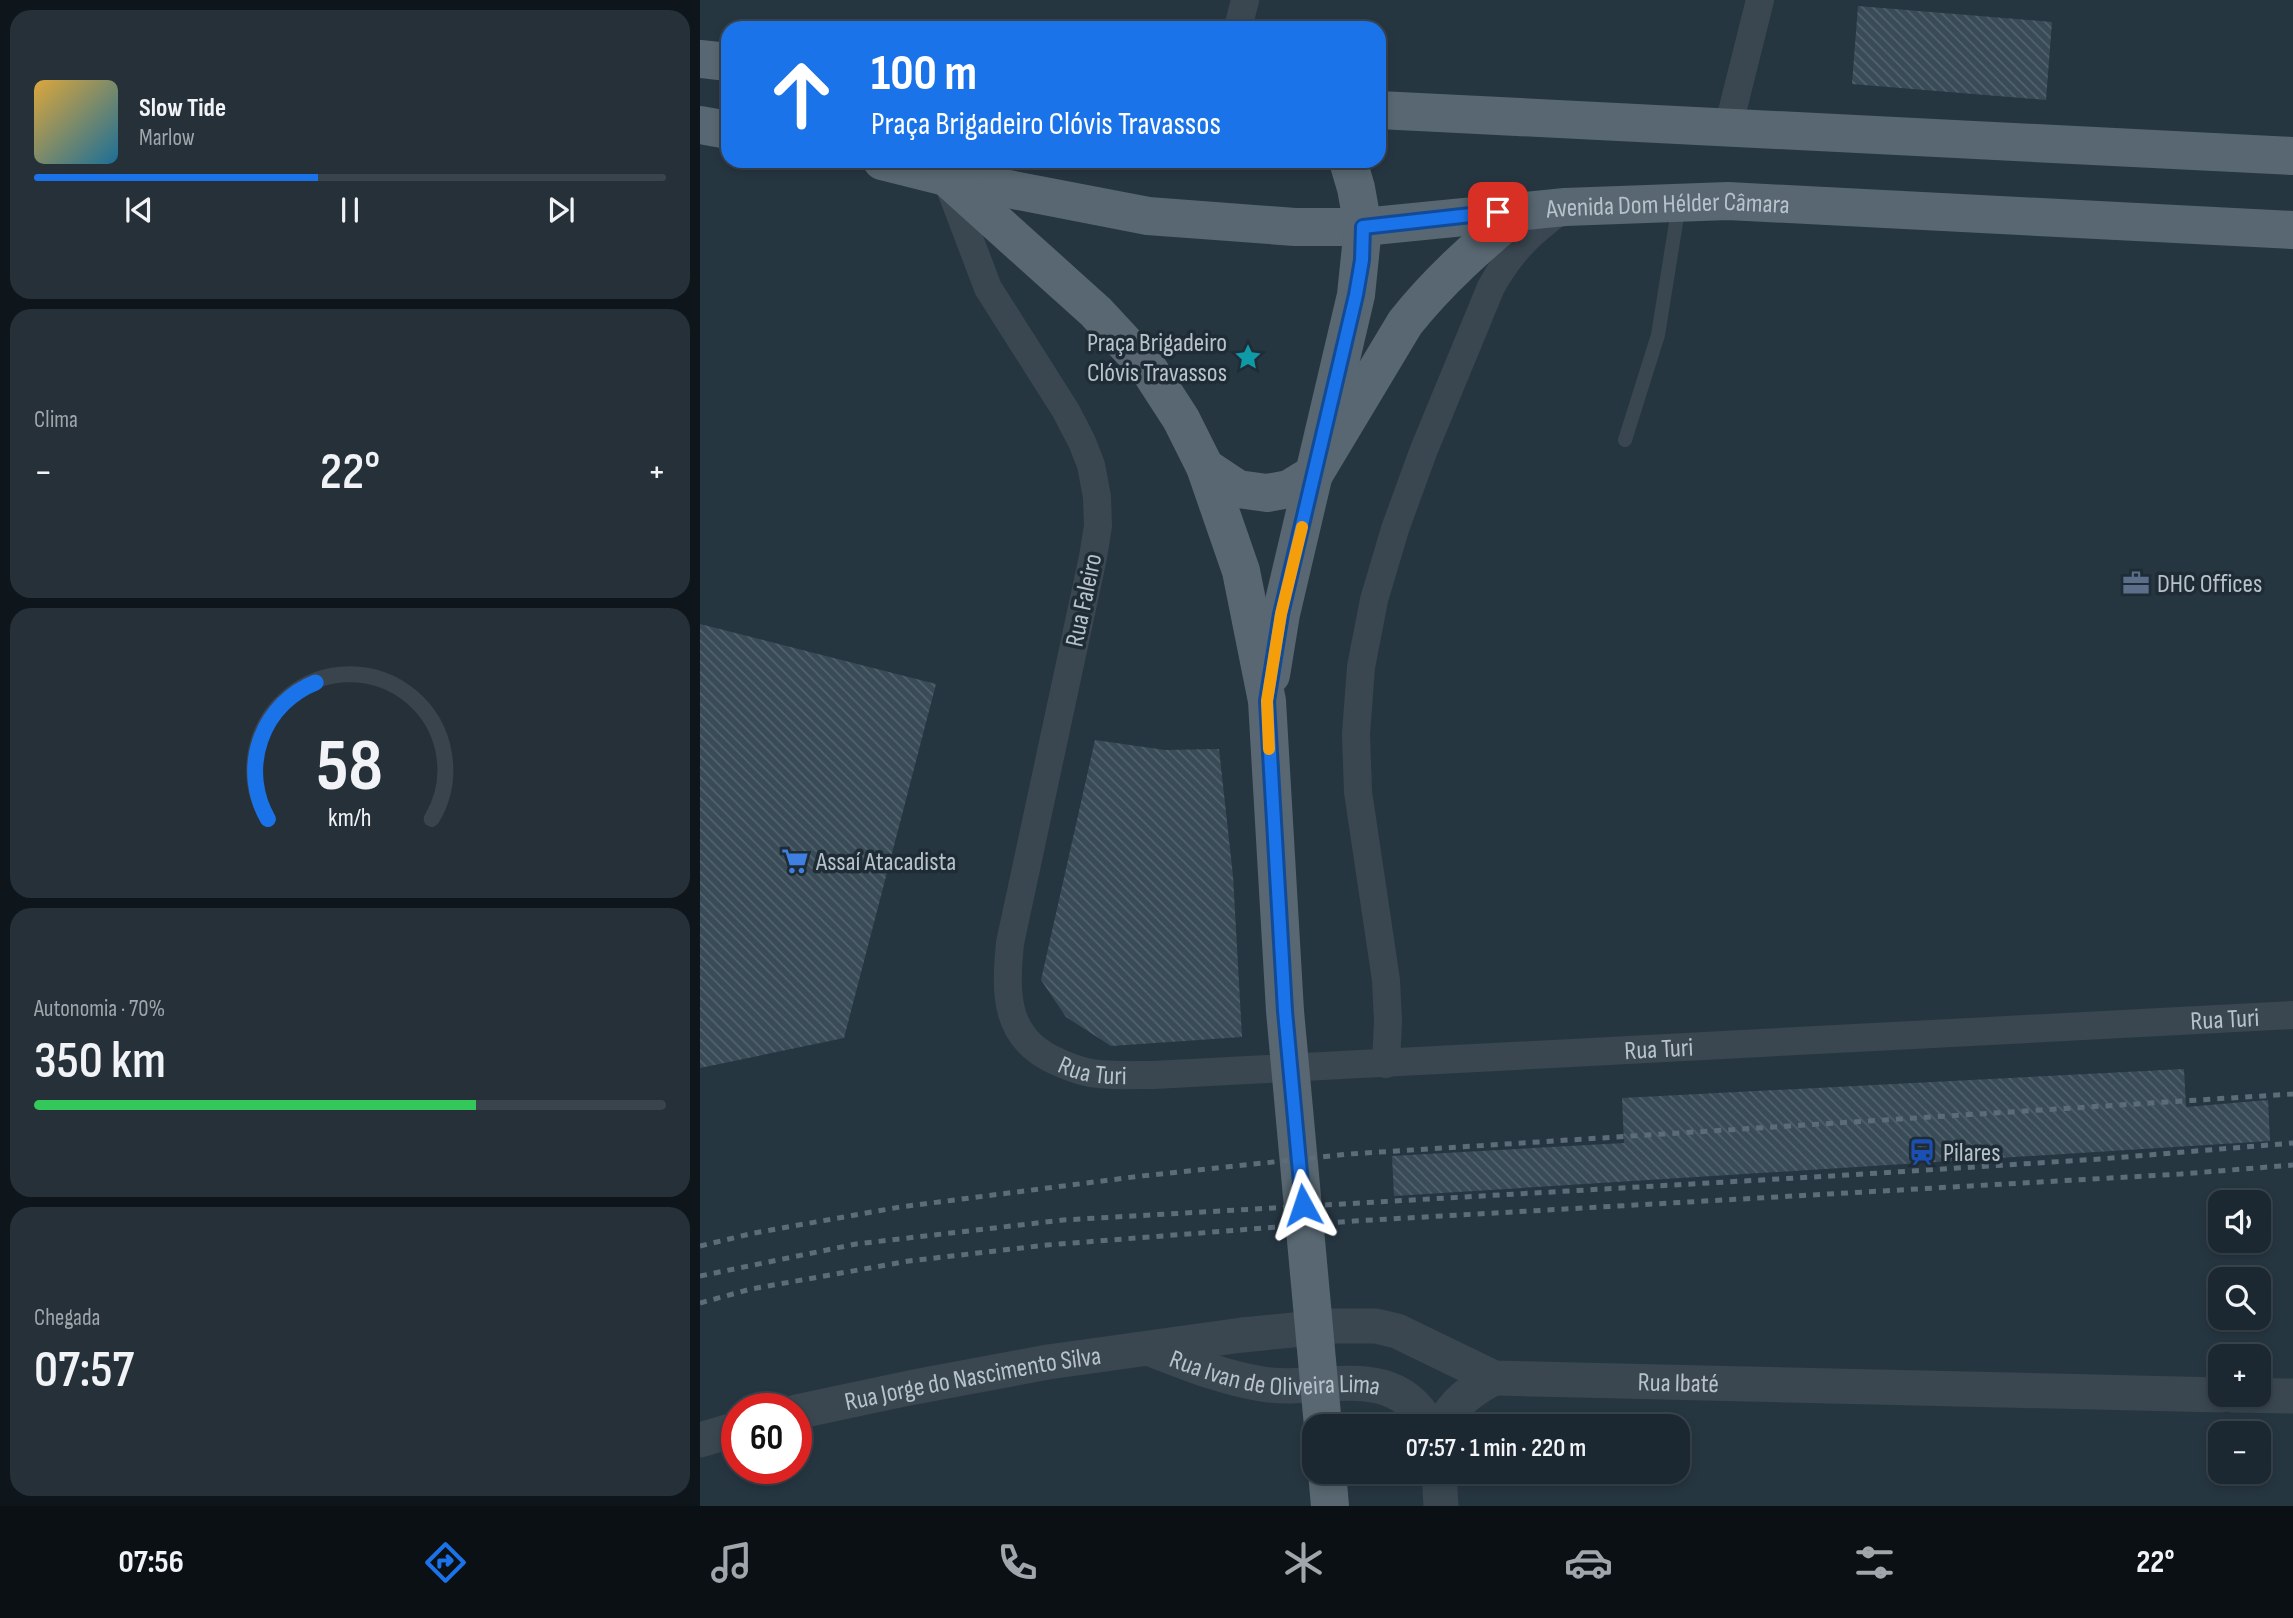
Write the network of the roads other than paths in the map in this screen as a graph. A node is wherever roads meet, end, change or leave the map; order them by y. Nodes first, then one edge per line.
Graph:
1 (1245, 0) edge
2 (1760, 0) edge
3 (1240, 21) edge
4 (700, 60) edge
5 (721, 62) edge
6 (1386, 110) edge
7 (700, 125) edge
8 (1728, 128) junction
9 (721, 129) edge
10 (2293, 156) edge
11 (1350, 168) edge
12 (949, 169) edge
13 (1680, 203) junction
14 (1565, 206) junction
15 (1521, 209) junction
16 (1363, 227) junction
17 (2293, 230) edge
18 (1625, 440) dead end
19 (1205, 467) junction
20 (1315, 472) junction
21 (1267, 701) junction
22 (2293, 1015) edge
23 (1031, 1047) joint
24 (1386, 1064) junction
25 (1150, 1349) junction
26 (1494, 1378) junction
27 (2208, 1395) edge
28 (2271, 1396) edge
29 (2293, 1396) edge
30 (812, 1409) edge
31 (1322, 1414) edge
32 (1421, 1414) edge
33 (1449, 1414) edge
34 (721, 1434) edge
35 (700, 1440) edge
36 (1328, 1484) edge
37 (1440, 1484) edge
38 (1330, 1506) edge
39 (1441, 1506) edge

1 - 3 street
2 - 8 street
4 - 5 main road
6 - 8 main road
7 - 9 main road
8 - 10 main road
11 - 16 main road
12 - 16 main road, Avenida Dom Hélder Câmara
12 - 19 main road
12 - 23 street, Rua Faleiro
13 - 14 main road, Avenida Dom Hélder Câmara
13 - 17 main road, Avenida Dom Hélder Câmara
13 - 18 lane
14 - 15 main road, Avenida Dom Hélder Câmara
14 - 24 street
15 - 16 main road, Avenida Dom Hélder Câmara
15 - 20 main road
16 - 20 main road
19 - 20 main road
19 - 21 main road
20 - 21 main road
21 - 31 main road
22 - 24 street, Rua Turi
23 - 24 street, Rua Turi
25 - 26 street, Rua Ibaté
25 - 30 street, Rua Jorge do Nascimento Silva
25 - 32 street, Rua Ivan de Oliveira Lima
26 - 27 street, Rua Ibaté
26 - 33 street
28 - 29 street
34 - 35 street
36 - 38 main road
37 - 39 street

